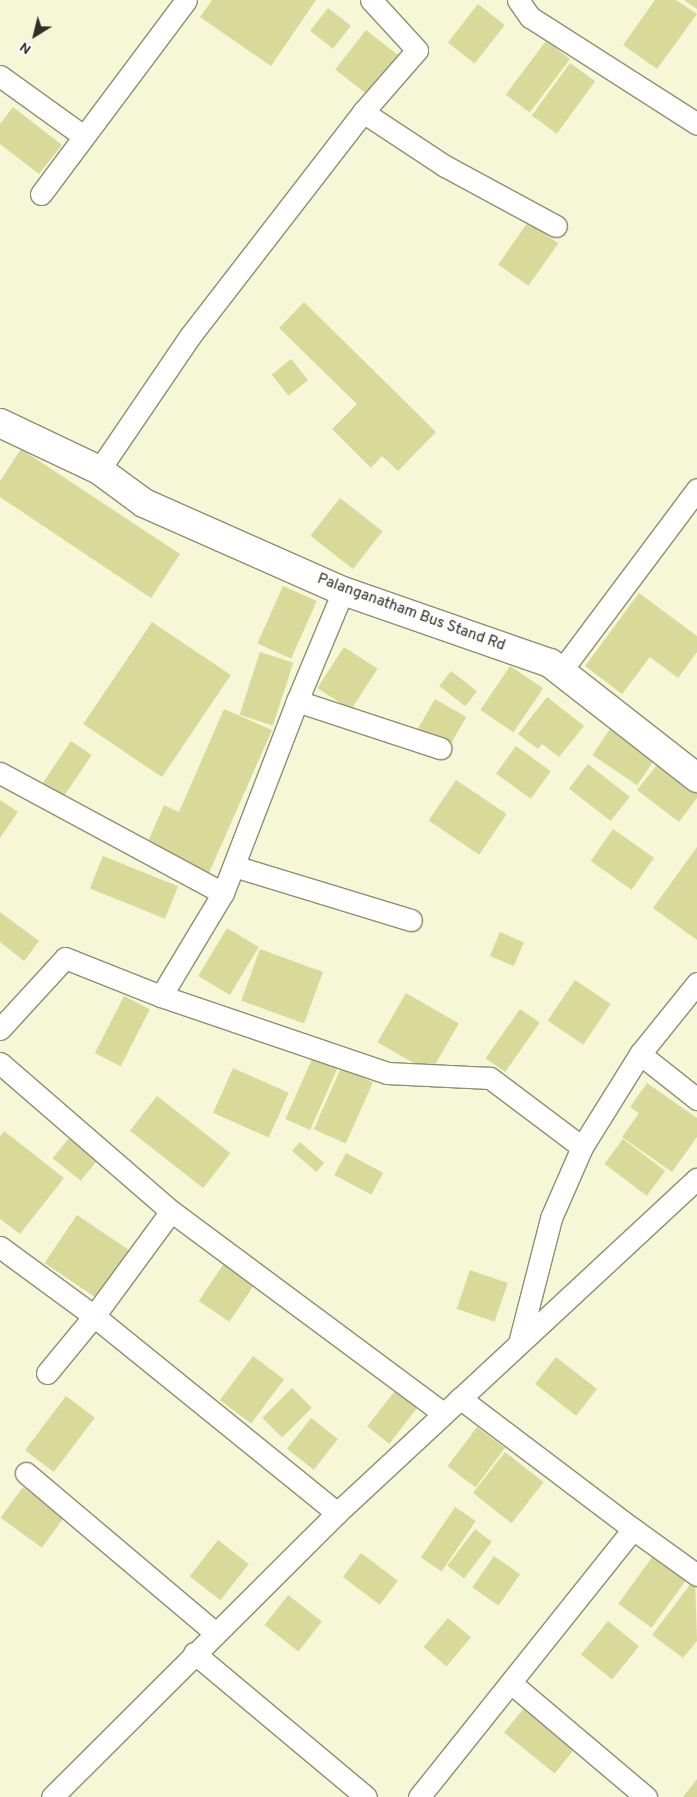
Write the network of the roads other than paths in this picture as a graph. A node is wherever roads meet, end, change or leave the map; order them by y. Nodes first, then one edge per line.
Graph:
1 (186, 0) edge
2 (371, 0) edge
3 (518, 0) edge
4 (0, 76) edge
5 (362, 112) junction
6 (697, 124) edge
7 (82, 135) junction
8 (41, 194) dead end
9 (556, 226) dead end
10 (0, 423) edge
11 (99, 470) junction
12 (697, 489) edge
13 (343, 591) junction
14 (561, 671) junction
15 (297, 701) junction
16 (440, 748) dead end
17 (0, 772) edge
18 (697, 778) edge
19 (234, 866) junction
20 (223, 893) junction
21 (410, 920) dead end
22 (697, 983) edge
23 (161, 996) junction
24 (0, 1029) edge
25 (640, 1054) junction
26 (0, 1063) edge
27 (697, 1099) edge
28 (582, 1146) junction
29 (697, 1180) edge
30 (171, 1211) junction
31 (0, 1247) edge
32 (94, 1316) junction
33 (519, 1343) junction
34 (47, 1373) dead end
35 (460, 1398) junction
36 (443, 1414) junction
37 (26, 1473) dead end
38 (336, 1513) junction
39 (632, 1530) junction
40 (697, 1575) edge
41 (215, 1633) junction
42 (194, 1653) junction
43 (511, 1683) junction
44 (52, 1797) edge
45 (366, 1797) edge
46 (419, 1797) edge
47 (646, 1797) edge

1 - 7 street
2 - 5 street
3 - 6 street
4 - 7 street
5 - 9 street
5 - 11 street
7 - 8 street
10 - 11 street, Palanganatham Bus Stand Rd
11 - 13 street, Palanganatham Bus Stand Rd
12 - 14 street
13 - 14 street, Palanganatham Bus Stand Rd
13 - 15 street
14 - 18 street, Palanganatham Bus Stand Rd
15 - 16 street
15 - 19 street
17 - 20 street
19 - 20 street
19 - 21 street
20 - 23 street
22 - 25 street
23 - 24 street
23 - 28 street
25 - 27 street
25 - 28 street
26 - 30 street
28 - 33 street
29 - 33 street
30 - 32 street
30 - 36 street
31 - 32 street
32 - 34 street
32 - 38 street
33 - 35 street
35 - 36 street
35 - 39 street
36 - 38 street
37 - 41 street
38 - 41 street
39 - 40 street
39 - 43 street
41 - 42 street
42 - 44 street
42 - 45 street
43 - 46 street
43 - 47 street

